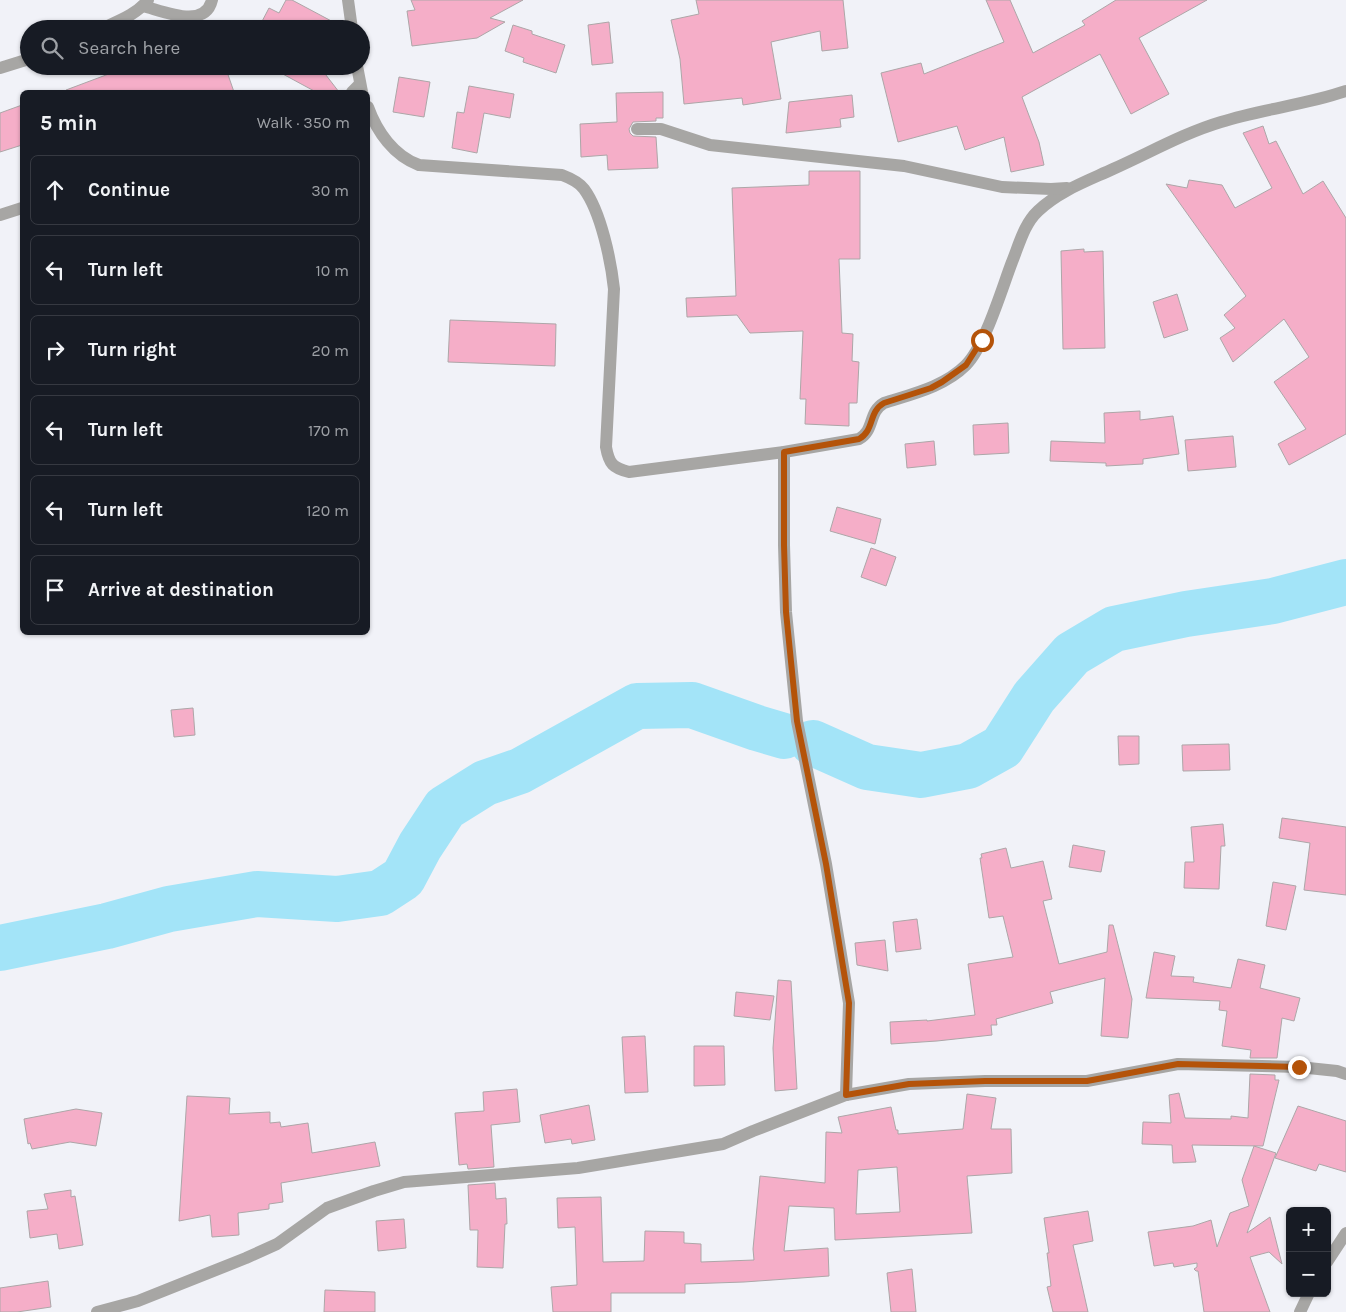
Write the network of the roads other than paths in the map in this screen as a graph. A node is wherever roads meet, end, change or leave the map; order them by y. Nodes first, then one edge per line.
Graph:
1 (212, 0) edge
2 (348, 0) edge
3 (146, 3) edge
4 (122, 20) edge
5 (351, 20) edge
6 (20, 62) edge
7 (0, 68) edge
8 (357, 75) edge
9 (358, 90) edge
10 (1346, 91) edge
11 (370, 114) edge
12 (637, 128) dead end
13 (1072, 188) junction
14 (20, 209) edge
15 (0, 216) edge
16 (784, 452) junction
17 (1346, 1074) edge
18 (846, 1095) junction
19 (1346, 1233) edge
20 (1331, 1256) edge
21 (1307, 1297) edge
22 (97, 1312) edge
23 (1300, 1312) edge

1 - 3 street
2 - 5 street
3 - 4 street
6 - 7 street
8 - 9 street
10 - 13 street
11 - 16 street
12 - 13 street
13 - 16 street
14 - 15 street
16 - 18 street
17 - 18 street
18 - 22 street
19 - 20 street
21 - 23 street

